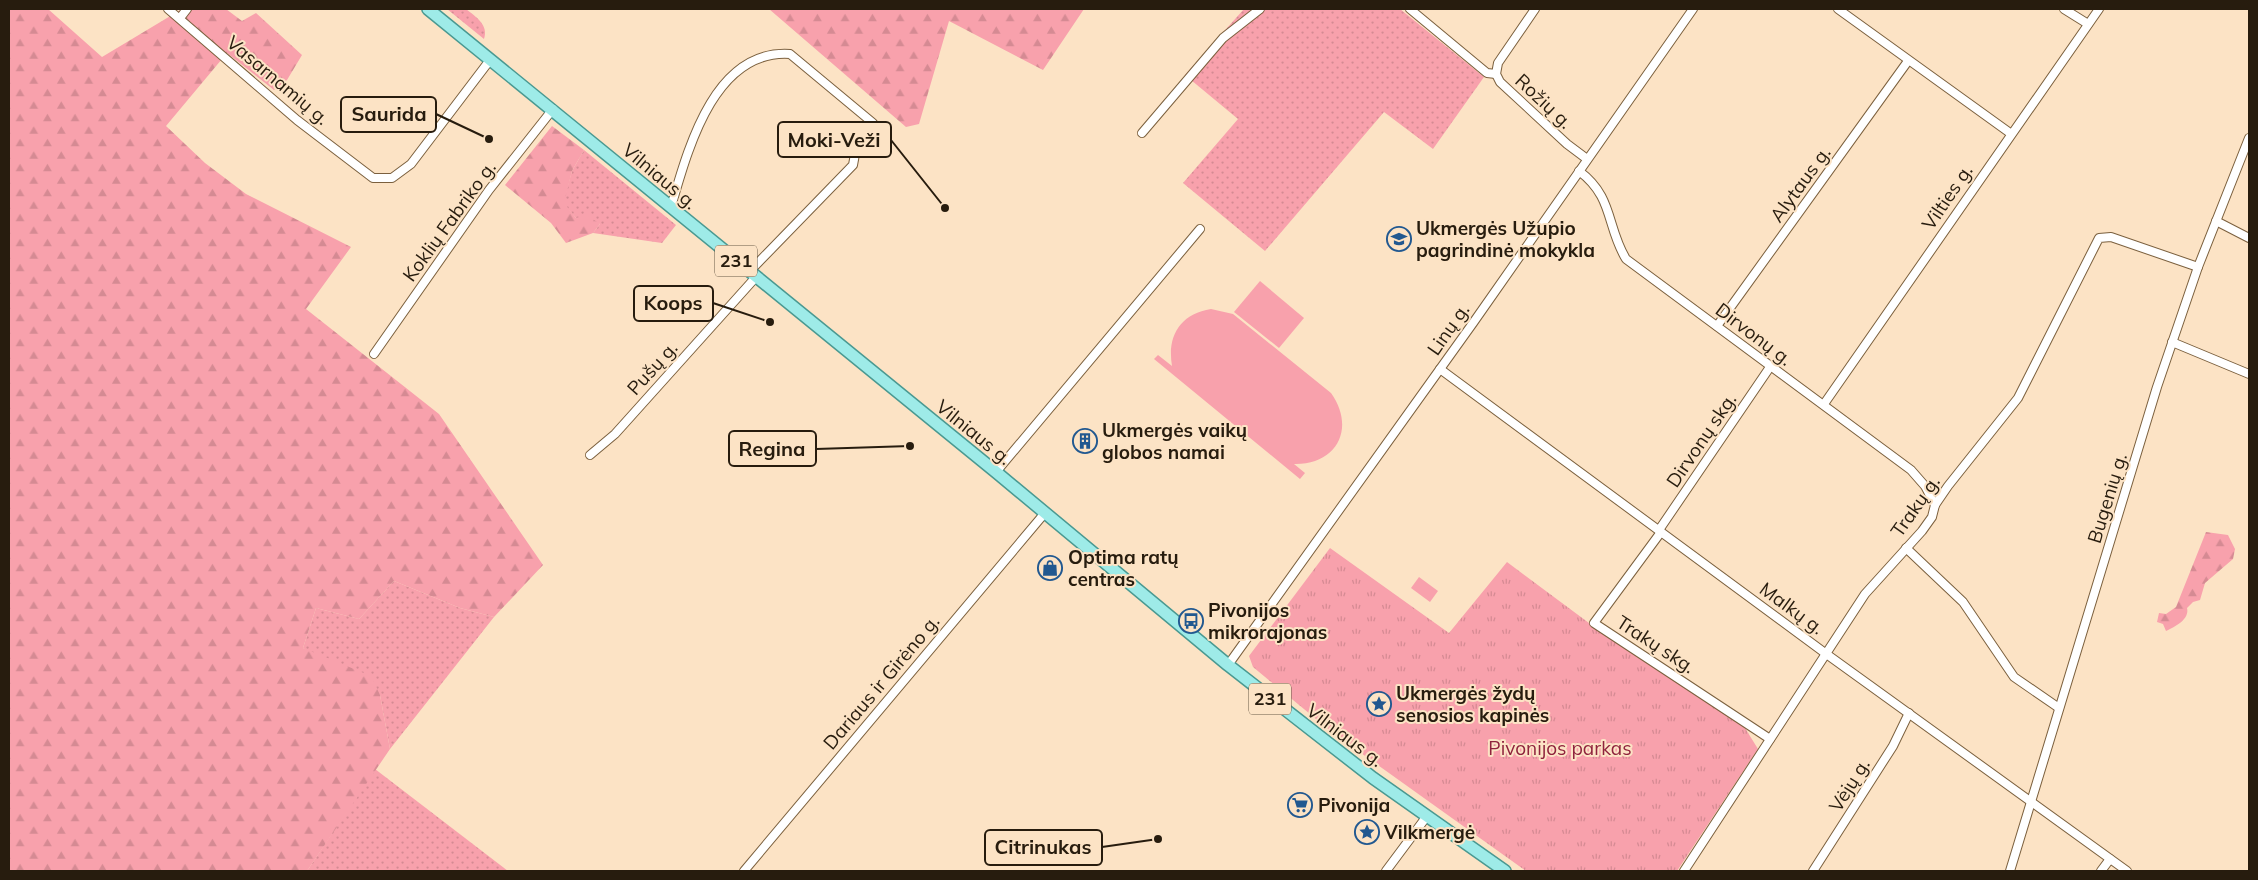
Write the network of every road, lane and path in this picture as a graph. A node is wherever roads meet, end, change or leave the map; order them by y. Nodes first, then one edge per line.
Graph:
1 (168, 9) edge
2 (187, 9) edge
3 (430, 9) edge
4 (1260, 9) edge
5 (1410, 9) edge
6 (1535, 9) edge
7 (1693, 9) edge
8 (1838, 9) edge
9 (2064, 9) edge
10 (2099, 9) edge
11 (180, 18) junction
12 (2088, 24) junction
13 (490, 60) junction
14 (1908, 61) junction
15 (1496, 74) junction
16 (552, 109) junction
17 (1142, 133) dead end
18 (2010, 133) junction
19 (2249, 138) edge
20 (1587, 159) junction
21 (1578, 171) junction
22 (671, 207) junction
23 (2216, 221) junction
24 (1200, 230) dead end
25 (2249, 238) edge
26 (2198, 267) junction
27 (753, 275) junction
28 (1717, 326) junction
29 (2172, 342) junction
30 (374, 354) dead end
31 (1770, 367) junction
32 (1440, 369) junction
33 (2249, 374) edge
34 (1824, 404) junction
35 (590, 455) dead end
36 (996, 472) junction
37 (1935, 505) junction
38 (1044, 514) junction
39 (1660, 531) junction
40 (1906, 548) junction
41 (1825, 653) junction
42 (1228, 666) junction
43 (2059, 708) junction
44 (1909, 714) junction
45 (1770, 739) junction
46 (2032, 802) junction
47 (1427, 816) junction
48 (2110, 859) junction
49 (744, 871) edge
50 (1386, 871) edge
51 (1505, 871) edge
52 (1684, 871) edge
53 (1813, 871) edge
54 (2010, 871) edge
55 (2101, 871) edge
56 (2127, 871) edge

1 - 11 street, Vasarnamių g.
2 - 11 street
3 - 13 main road, Vilniaus g. / 231
4 - 17 street
5 - 15 street
6 - 15 street, Rožių g.
7 - 20 street, Linų g.
8 - 14 street
9 - 12 street
10 - 12 street, Vilties g.
11 - 13 street, Vasarnamių g.
12 - 18 street, Vilties g.
13 - 16 main road, Vilniaus g. / 231
14 - 18 street
14 - 28 street, Alytaus g.
15 - 20 street, Rožių g.
16 - 22 main road, Vilniaus g. / 231
16 - 30 street, Koklių Fabriko g.
18 - 34 street, Vilties g.
19 - 23 street, Bugenių g.
20 - 21 street, Linų g.
21 - 28 street, Dirvonų g.
21 - 32 street, Linų g.
22 - 27 main road, Vilniaus g. / 231
22 - 27 street, Pušų g.
23 - 25 street
23 - 26 street, Bugenių g.
24 - 36 street
26 - 29 street, Bugenių g.
26 - 37 street, Trakų g.
27 - 35 street, Pušų g.
27 - 36 main road, Vilniaus g. / 231
28 - 31 street, Dirvonų g.
29 - 33 street
29 - 43 street, Bugenių g.
31 - 34 street, Dirvonų g.
31 - 39 street, Dirvonų skg.
32 - 39 street, Malkų g.
32 - 42 street, Linų g.
34 - 37 street, Dirvonų g.
36 - 38 main road, Vilniaus g. / 231
37 - 40 street, Trakų g.
38 - 42 main road, Vilniaus g. / 231
38 - 49 street, Dariaus ir Girėno g.
39 - 41 street, Malkų g.
39 - 45 street, Trakų skg.
40 - 41 street, Trakų g.
40 - 43 street
41 - 44 street, Malkų g.
41 - 45 street, Trakų g.
42 - 47 main road, Vilniaus g. / 231
43 - 46 street, Bugenių g.
44 - 46 street, Malkų g.
44 - 53 street, Vėjų g.
45 - 52 street, Trakų g.
46 - 48 street, Malkų g.
46 - 54 street, Bugenių g.
47 - 50 street
47 - 51 main road, Vilniaus g. / 231
48 - 55 street
48 - 56 street, Malkų g.

